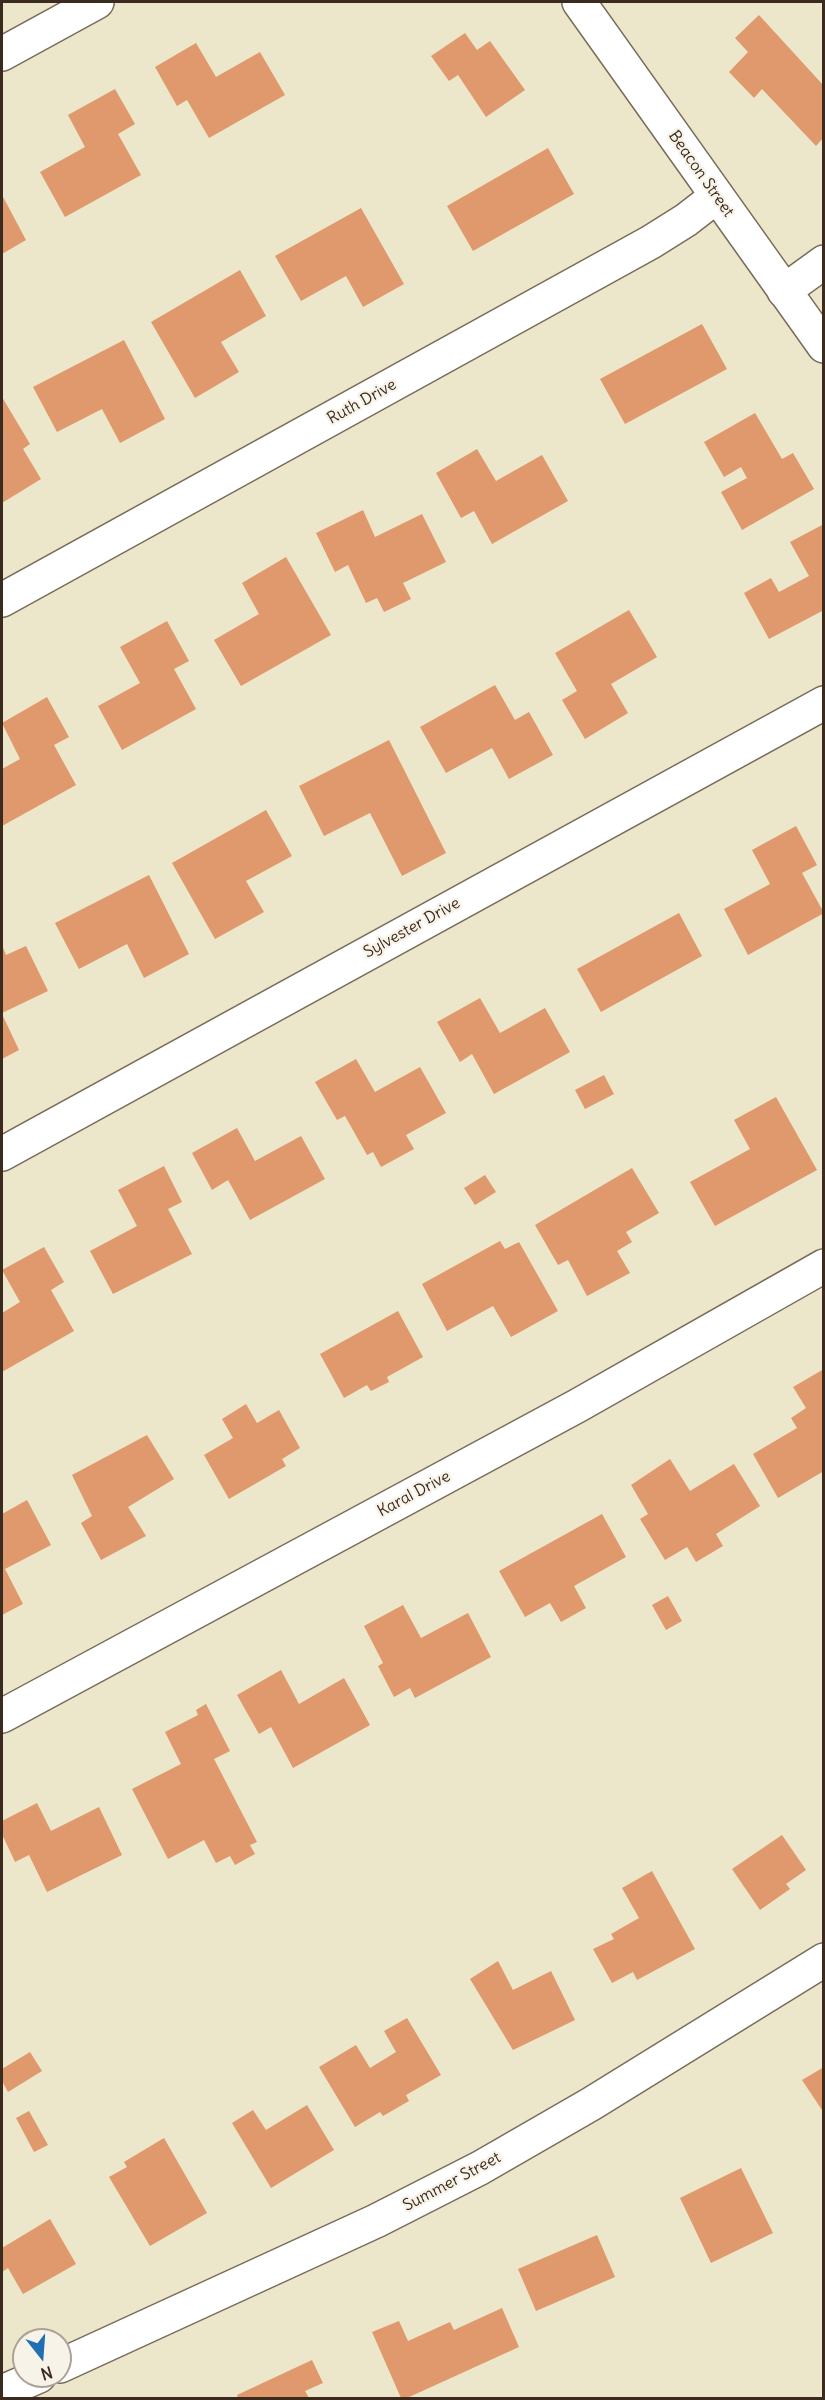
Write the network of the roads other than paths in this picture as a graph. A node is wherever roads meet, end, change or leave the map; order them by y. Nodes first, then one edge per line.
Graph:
1 (97, 2) edge
2 (579, 2) edge
3 (2, 54) edge
4 (717, 196) junction
5 (824, 262) edge
6 (784, 291) junction
7 (824, 346) edge
8 (2, 600) edge
9 (824, 703) edge
10 (2, 1154) edge
11 (824, 1266) edge
12 (2, 1716) edge
13 (824, 1960) edge
14 (72, 2360) edge

1 - 3 street
2 - 4 street, Beacon Street
4 - 6 street, Beacon Street
4 - 8 street, Ruth Drive
5 - 6 street
6 - 7 street, Beacon Street
9 - 10 street, Sylvester Drive
11 - 12 street, Karal Drive
13 - 14 street, Summer Street

